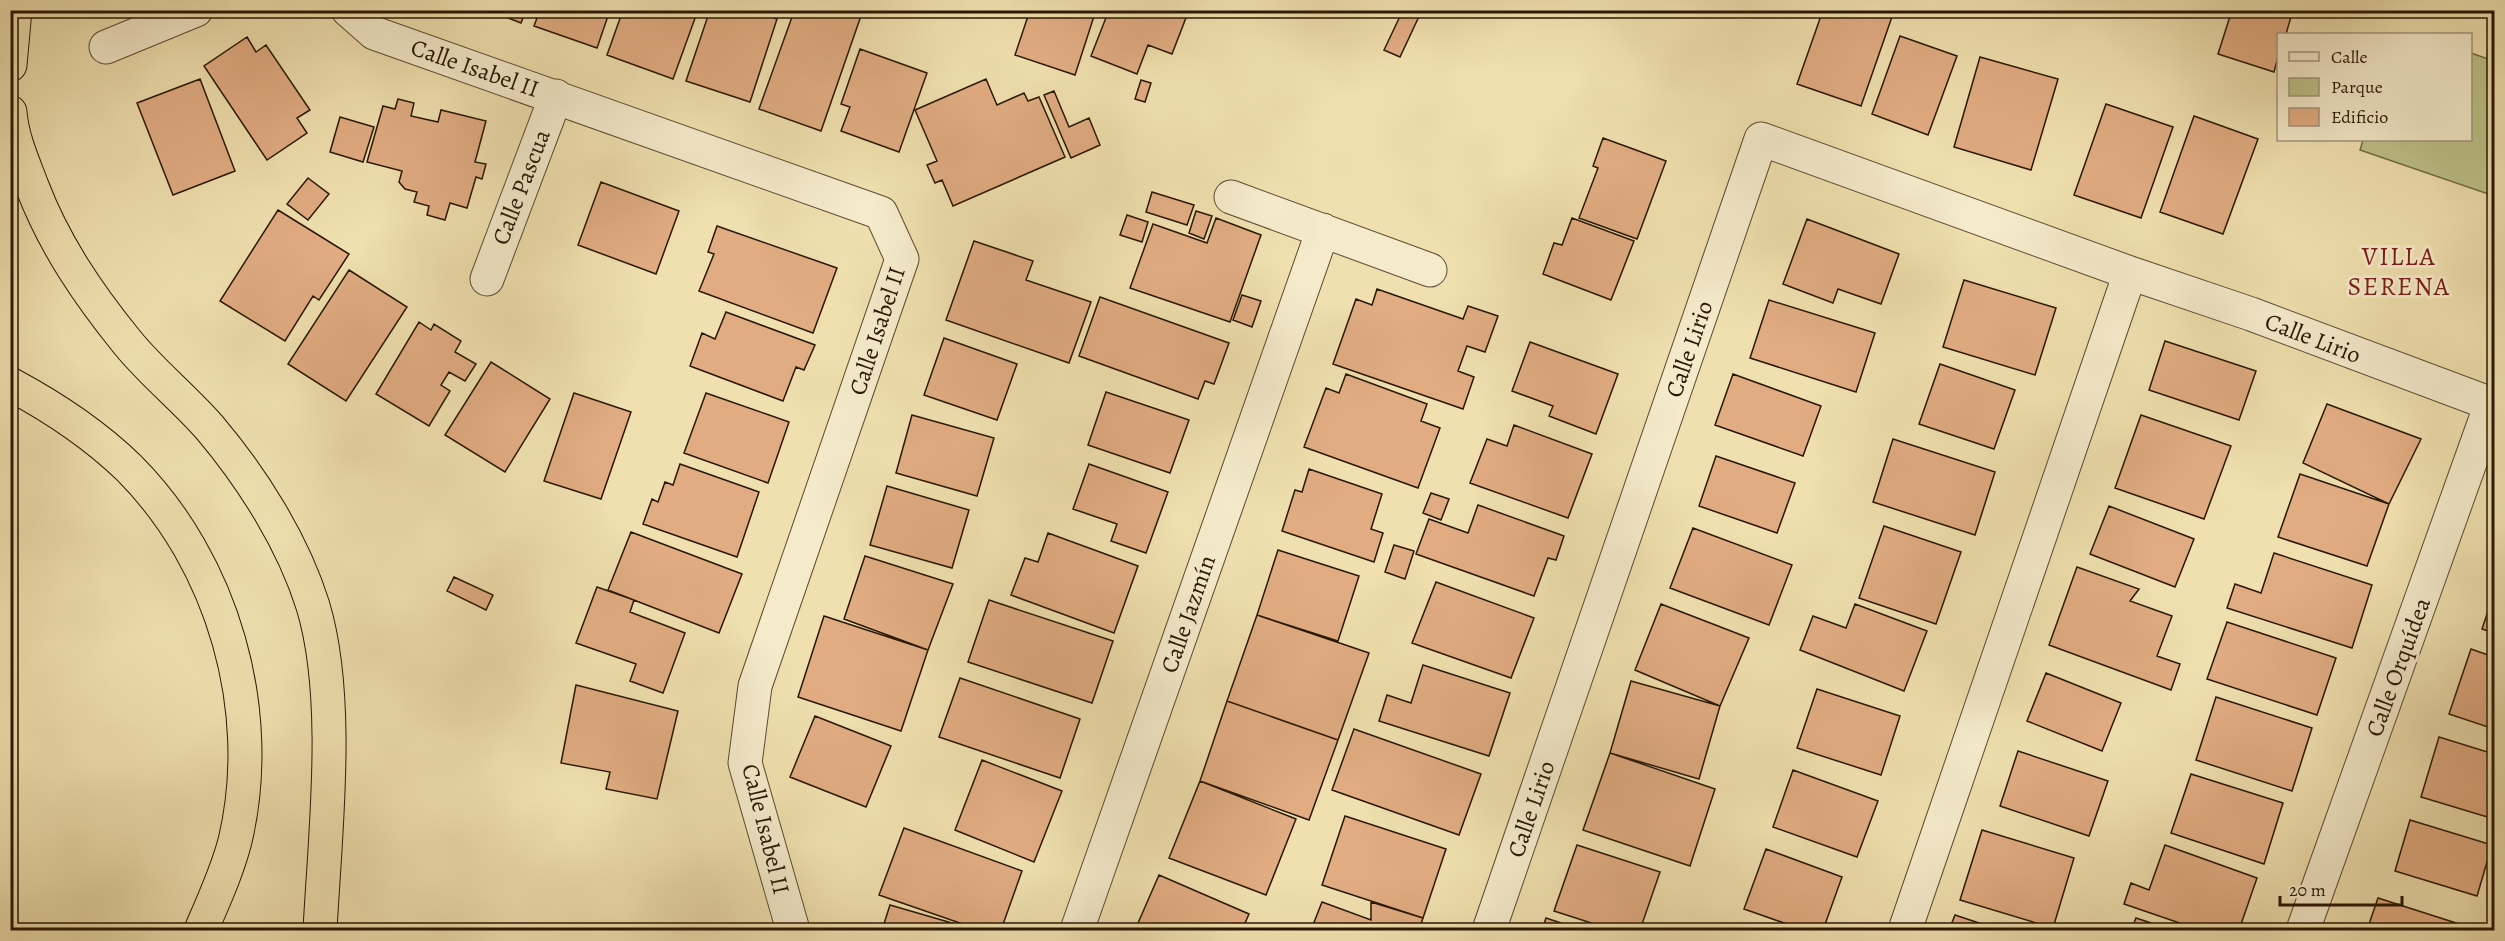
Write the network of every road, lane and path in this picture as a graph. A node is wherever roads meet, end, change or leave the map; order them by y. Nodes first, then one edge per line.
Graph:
1 (15, 10) edge
2 (196, 10) edge
3 (348, 10) edge
4 (106, 47) dead end
5 (10, 65) edge
6 (556, 96) junction
7 (10, 112) edge
8 (1231, 198) dead end
9 (1323, 230) junction
10 (1430, 270) dead end
11 (2130, 273) junction
12 (487, 279) dead end
13 (10, 384) edge
14 (2493, 404) edge
15 (201, 930) edge
16 (320, 930) edge
17 (793, 930) edge
18 (1077, 930) edge
19 (1489, 930) edge
20 (1905, 930) edge
21 (2303, 930) edge

1 - 5 highway
2 - 4 street
3 - 6 street, Calle Isabel II
6 - 12 street, Calle Pascua
6 - 17 street, Calle Isabel II
7 - 16 highway
8 - 9 street
9 - 10 street
9 - 18 street, Calle Jazmín
11 - 14 street, Calle Lirio
11 - 19 street, Calle Lirio
11 - 20 street
13 - 15 highway
14 - 21 street, Calle Orquídea

